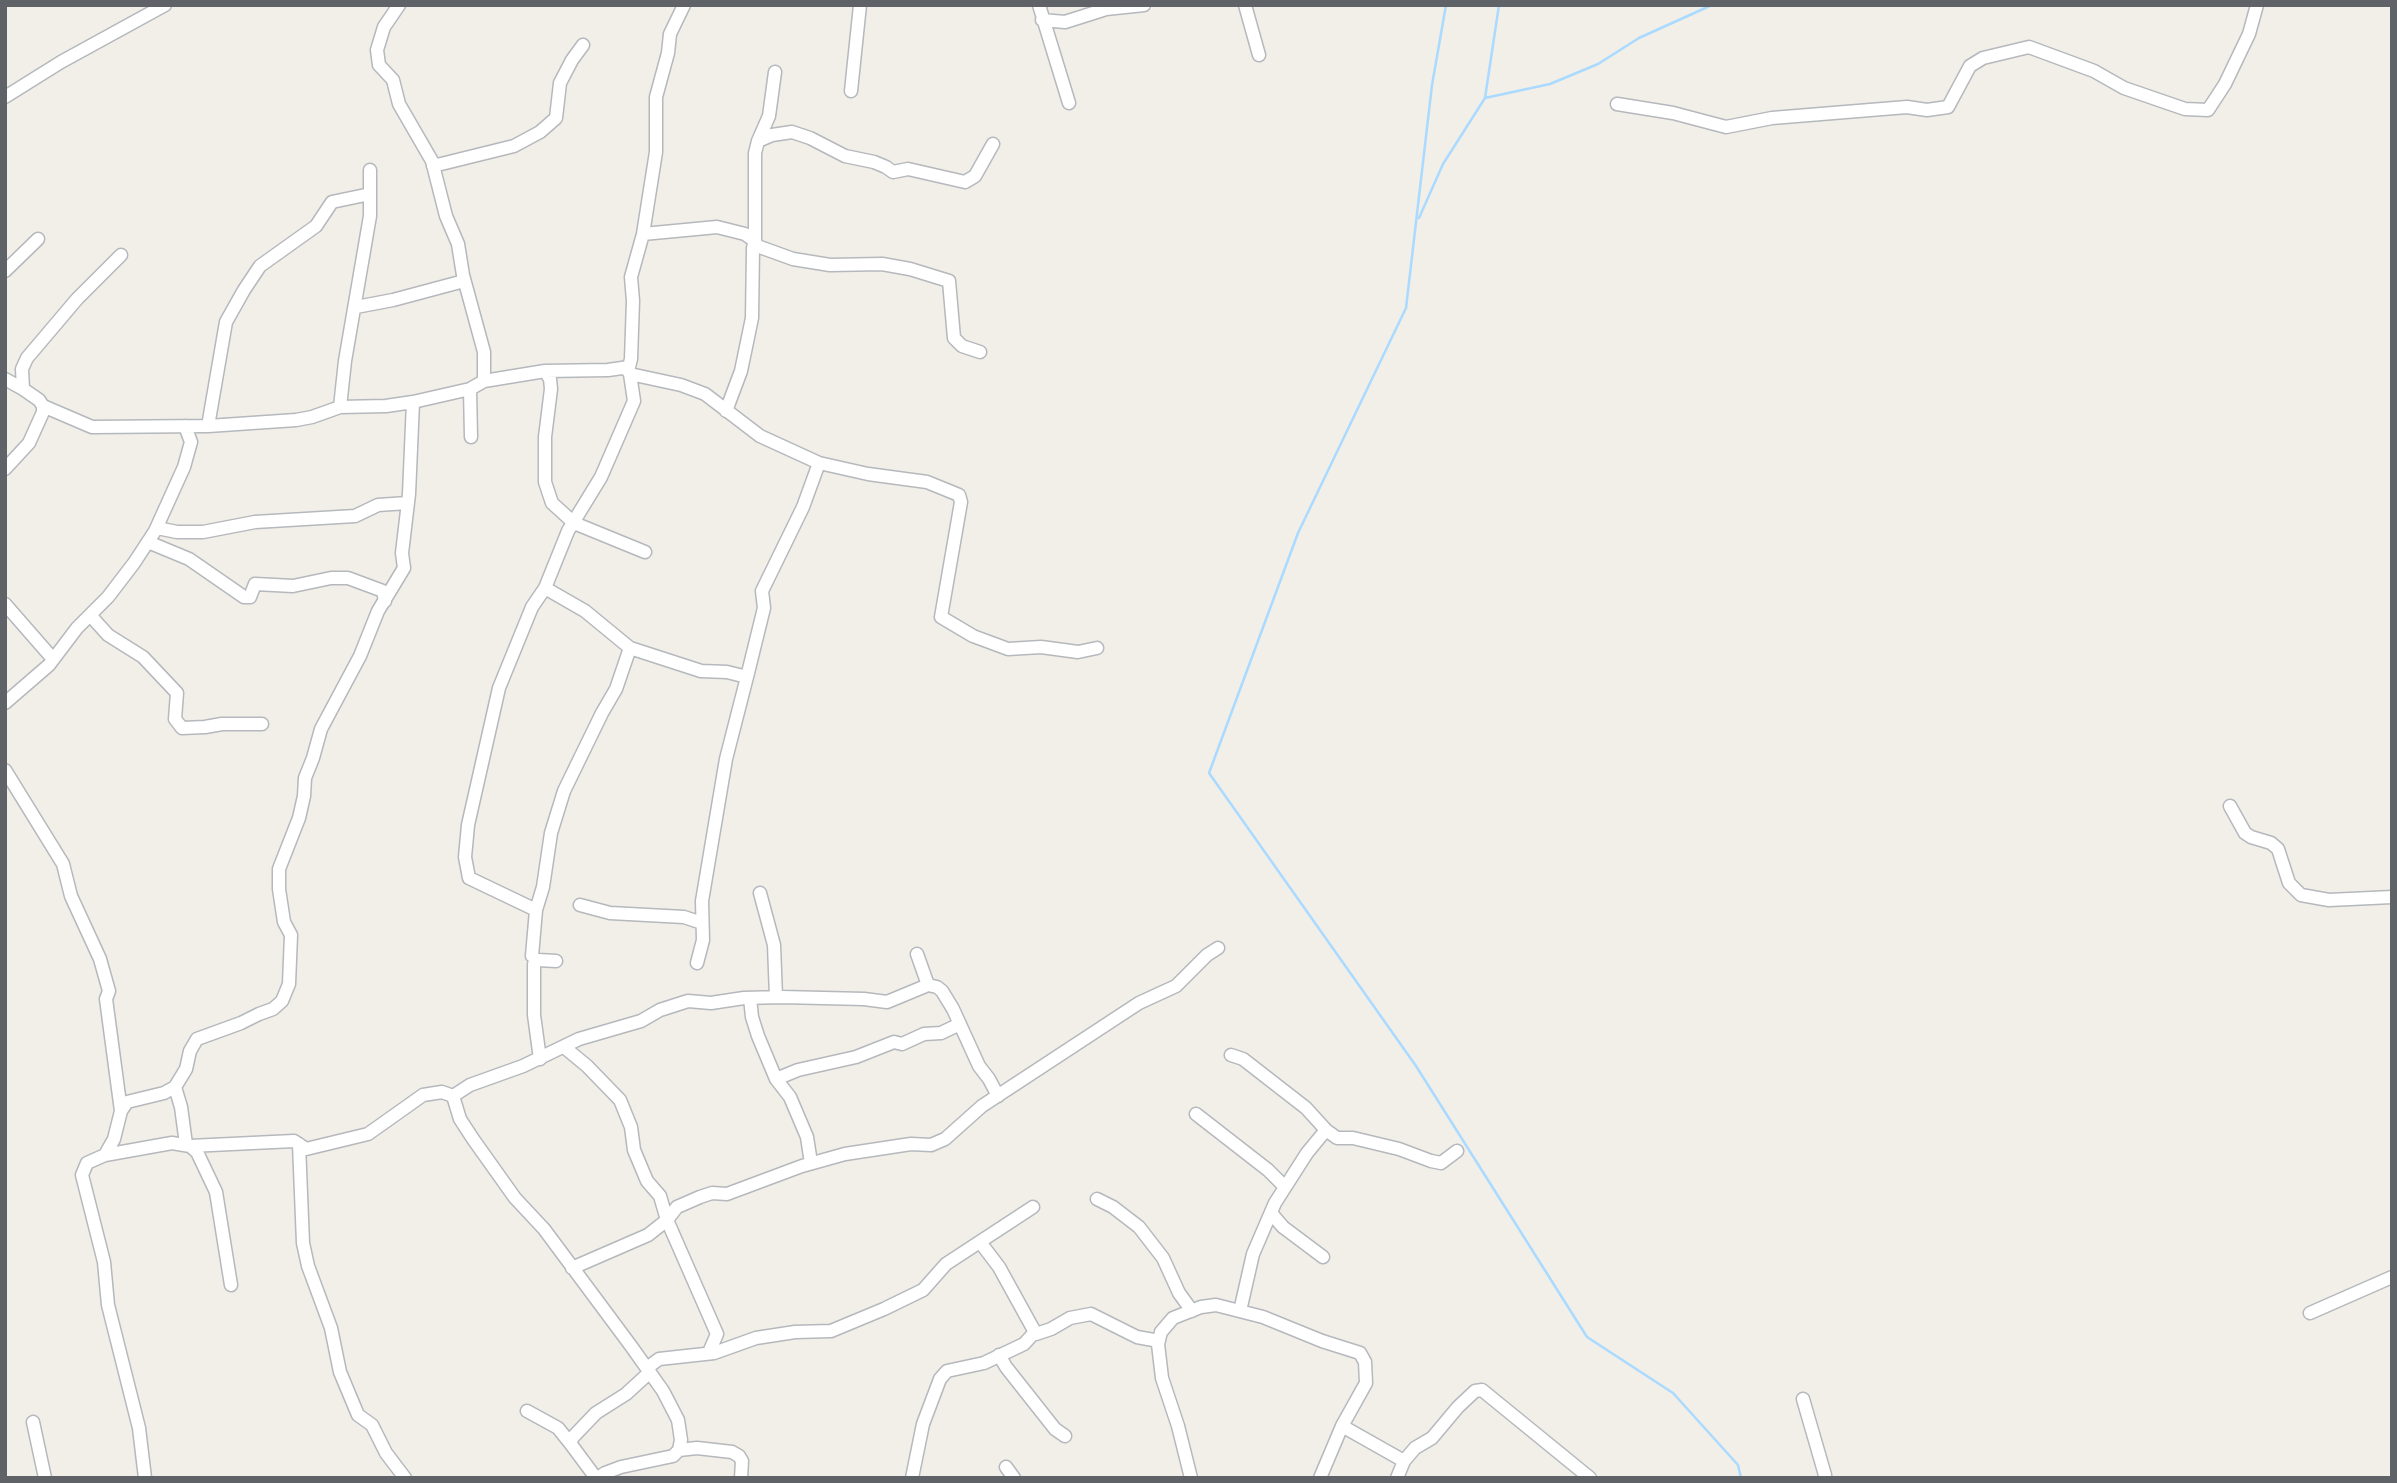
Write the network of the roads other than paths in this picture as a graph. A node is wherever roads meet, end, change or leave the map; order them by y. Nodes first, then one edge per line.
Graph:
1 (165, 5) edge
2 (399, 5) edge
3 (684, 5) edge
4 (860, 5) edge
5 (1039, 5) edge
6 (1144, 5) edge
7 (1245, 5) edge
8 (2257, 5) edge
9 (1042, 20) junction
10 (583, 45) dead end
11 (1259, 55) dead end
12 (775, 72) dead end
13 (851, 91) dead end
14 (5, 97) edge
15 (1069, 103) dead end
16 (1617, 104) dead end
17 (758, 141) junction
18 (993, 144) dead end
19 (433, 166) junction
20 (370, 170) dead end
21 (370, 194) junction
22 (643, 234) junction
23 (38, 239) dead end
24 (755, 241) junction
25 (121, 255) dead end
26 (5, 271) edge
27 (464, 281) junction
28 (356, 307) junction
29 (980, 352) dead end
30 (545, 371) junction
31 (628, 371) junction
32 (5, 379) edge
33 (484, 381) junction
34 (23, 389) junction
35 (470, 389) junction
36 (413, 402) junction
37 (43, 406) junction
38 (340, 407) junction
39 (726, 411) junction
40 (185, 426) junction
41 (208, 426) junction
42 (471, 437) dead end
43 (819, 463) junction
44 (5, 469) edge
45 (407, 503) junction
46 (574, 523) junction
47 (157, 528) junction
48 (148, 542) junction
49 (645, 552) dead end
50 (545, 588) junction
51 (385, 601) junction
52 (5, 604) edge
53 (90, 615) junction
54 (630, 648) junction
55 (1097, 648) dead end
56 (53, 660) junction
57 (747, 677) junction
58 (5, 703) edge
59 (262, 724) dead end
60 (5, 770) edge
61 (2230, 806) dead end
62 (761, 893) dead end
63 (2392, 898) edge
64 (580, 905) dead end
65 (536, 910) junction
66 (702, 923) junction
67 (1218, 948) dead end
68 (917, 954) dead end
69 (532, 957) dead end
70 (556, 961) dead end
71 (697, 963) dead end
72 (928, 985) junction
73 (776, 997) junction
74 (750, 998) junction
75 (960, 1024) junction
76 (564, 1047) junction
77 (1231, 1055) dead end
78 (540, 1059) junction
79 (776, 1079) junction
80 (175, 1087) junction
81 (453, 1096) junction
82 (998, 1096) junction
83 (121, 1111) junction
84 (1196, 1114) dead end
85 (1326, 1130) junction
86 (299, 1144) junction
87 (188, 1145) junction
88 (1457, 1151) dead end
89 (105, 1155) junction
90 (811, 1163) junction
91 (1285, 1187) junction
92 (1097, 1199) dead end
93 (1032, 1207) dead end
94 (1271, 1213) junction
95 (667, 1220) junction
96 (980, 1242) junction
97 (1323, 1257) dead end
98 (572, 1268) junction
99 (2392, 1277) edge
100 (231, 1285) dead end
101 (1192, 1311) junction
102 (1240, 1311) junction
103 (2310, 1313) dead end
104 (1034, 1333) junction
105 (1159, 1341) junction
106 (714, 1353) junction
107 (999, 1355) junction
108 (648, 1370) junction
109 (1803, 1399) dead end
110 (527, 1411) dead end
111 (33, 1422) dead end
112 (1342, 1426) junction
113 (1065, 1436) dead end
114 (570, 1443) junction
115 (679, 1450) junction
116 (1404, 1461) junction
117 (1006, 1467) dead end
118 (46, 1478) edge
119 (145, 1478) edge
120 (405, 1478) edge
121 (597, 1478) edge
122 (741, 1478) edge
123 (912, 1478) edge
124 (1014, 1478) edge
125 (1191, 1478) edge
126 (1320, 1478) edge
127 (1397, 1478) edge
128 (1590, 1478) edge
129 (1824, 1478) edge

1 - 14 street
2 - 19 street
3 - 22 street
4 - 13 street
5 - 9 street
6 - 9 street
7 - 11 street
8 - 16 street
9 - 15 street
10 - 19 street
12 - 17 street
17 - 18 street
17 - 24 street
19 - 27 street
20 - 21 street
21 - 28 street
21 - 41 street
22 - 24 street
22 - 31 street
23 - 26 street
24 - 29 street
24 - 39 street
25 - 34 street
27 - 28 street
27 - 33 street
28 - 38 street
30 - 31 street
30 - 33 street
30 - 46 street
31 - 39 street
31 - 46 street
32 - 34 street
33 - 35 street
34 - 37 street
35 - 36 street
35 - 42 street
36 - 38 street
36 - 45 street
37 - 40 street
37 - 44 street
38 - 41 street
39 - 43 street
40 - 41 street
40 - 47 street
43 - 55 street
43 - 57 street
45 - 47 street
45 - 51 street
46 - 49 street
46 - 50 street
47 - 48 street
48 - 51 street
48 - 53 street
50 - 54 street
50 - 65 street
51 - 80 street
52 - 56 street
53 - 56 street
53 - 59 street
54 - 57 street
54 - 65 street
56 - 58 street
57 - 66 street
60 - 83 street
61 - 63 street
62 - 73 street
64 - 66 street
65 - 69 street
66 - 71 street
67 - 82 street
68 - 72 street
70 - 78 street
72 - 73 street
72 - 75 street
73 - 74 street
74 - 76 street
74 - 79 street
75 - 79 street
75 - 82 street
76 - 78 street
76 - 95 street
77 - 85 street
78 - 81 street
79 - 90 street
80 - 83 street
80 - 87 street
81 - 86 street
81 - 98 street
82 - 90 street
83 - 89 street
84 - 91 street
85 - 88 street
85 - 91 street
86 - 87 street
86 - 120 street
87 - 89 street
87 - 100 street
89 - 119 street
90 - 95 street
91 - 94 street
92 - 101 street
93 - 96 street
94 - 97 street
94 - 102 street
95 - 98 street
95 - 106 street
96 - 104 street
96 - 106 street
98 - 108 street
99 - 103 street
101 - 102 street
101 - 105 street
102 - 112 street
104 - 105 street
104 - 107 street
105 - 125 street
106 - 108 street
107 - 113 street
107 - 123 street
108 - 114 street
108 - 115 street
109 - 129 street
110 - 114 street
111 - 118 street
112 - 116 street
112 - 126 street
114 - 121 street
115 - 121 street
115 - 122 street
116 - 127 street
116 - 128 street
117 - 124 street

